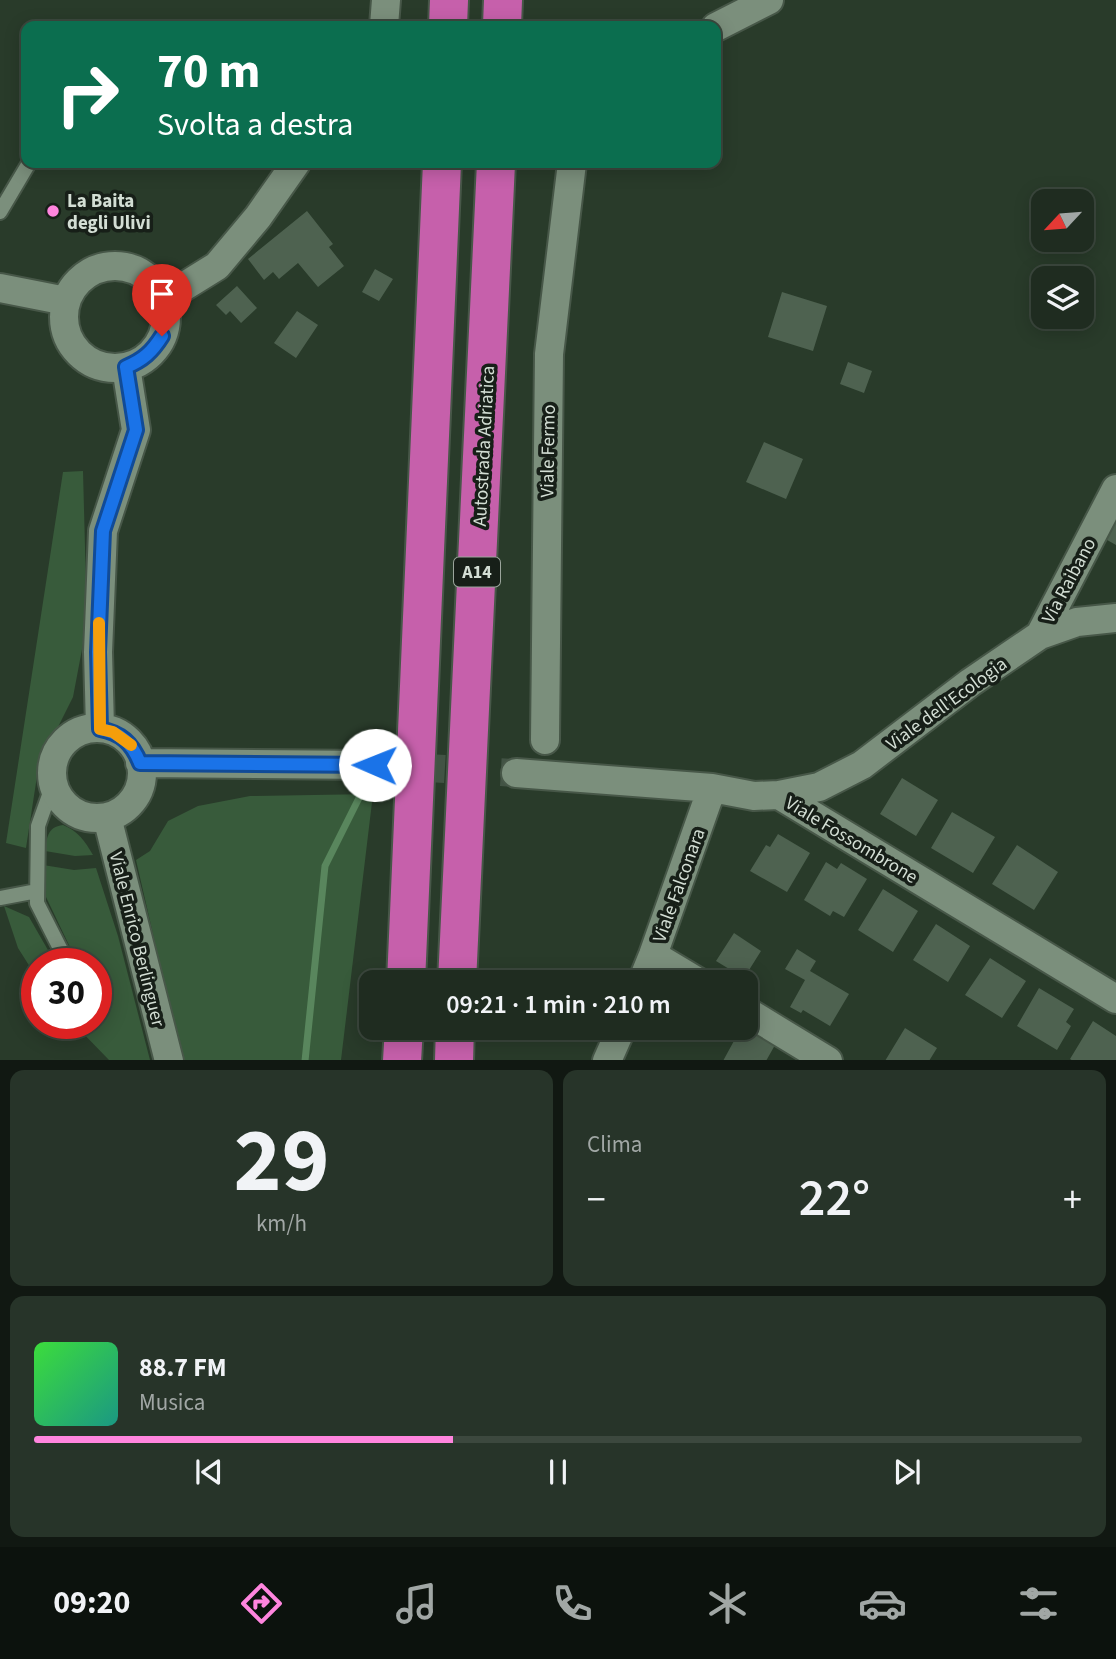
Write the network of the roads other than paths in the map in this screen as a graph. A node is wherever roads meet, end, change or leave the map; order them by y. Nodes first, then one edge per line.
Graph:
1 (386, 0) edge
2 (449, 0) edge
3 (503, 0) edge
4 (769, 0) edge
5 (384, 21) edge
6 (448, 21) edge
7 (502, 21) edge
8 (721, 24) edge
9 (26, 168) edge
10 (292, 168) edge
11 (442, 168) edge
12 (496, 168) edge
13 (571, 168) edge
14 (0, 212) edge
15 (0, 288) edge
16 (66, 301) junction
17 (163, 303) junction
18 (126, 367) junction
19 (1116, 489) edge
20 (1116, 618) edge
21 (1040, 635) junction
22 (100, 729) junction
23 (545, 740) dead end
24 (140, 763) junction
25 (375, 765) tunnel mouth
26 (516, 773) tunnel mouth
27 (53, 784) junction
28 (712, 788) junction
29 (779, 795) junction
30 (107, 817) junction
31 (37, 891) junction
32 (0, 898) edge
33 (60, 948) edge
34 (653, 955) junction
35 (406, 970) edge
36 (458, 970) edge
37 (647, 970) edge
38 (678, 970) edge
39 (1116, 999) edge
40 (758, 1018) edge
41 (403, 1040) edge
42 (455, 1040) edge
43 (616, 1040) edge
44 (169, 1060) edge
45 (402, 1060) edge
46 (454, 1060) edge
47 (607, 1060) edge
48 (828, 1060) edge

1 - 5 street
2 - 6 highway
3 - 7 highway
4 - 8 street
9 - 14 lane
10 - 17 street
11 - 35 highway
12 - 36 highway, Autostrada Adriatica / A14
13 - 23 street, Viale Fermo
15 - 16 street
16 - 17 street
16 - 18 street
17 - 18 street
18 - 22 street
19 - 21 street, Via Raibano
20 - 21 street, Viale dell'Ecologia
21 - 29 street, Viale dell'Ecologia
22 - 24 street
22 - 27 street
24 - 25 street
24 - 30 street
26 - 28 street, Viale Fossombrone
27 - 30 street
27 - 31 lane
28 - 29 street, Viale Fossombrone
28 - 34 street, Viale Falconara
29 - 39 street, Viale Fossombrone
30 - 44 street, Viale Enrico Berlinguer
31 - 32 lane
31 - 33 lane
34 - 37 street, Viale Falconara
34 - 38 street
40 - 48 street
41 - 45 highway
42 - 46 highway
43 - 47 street

